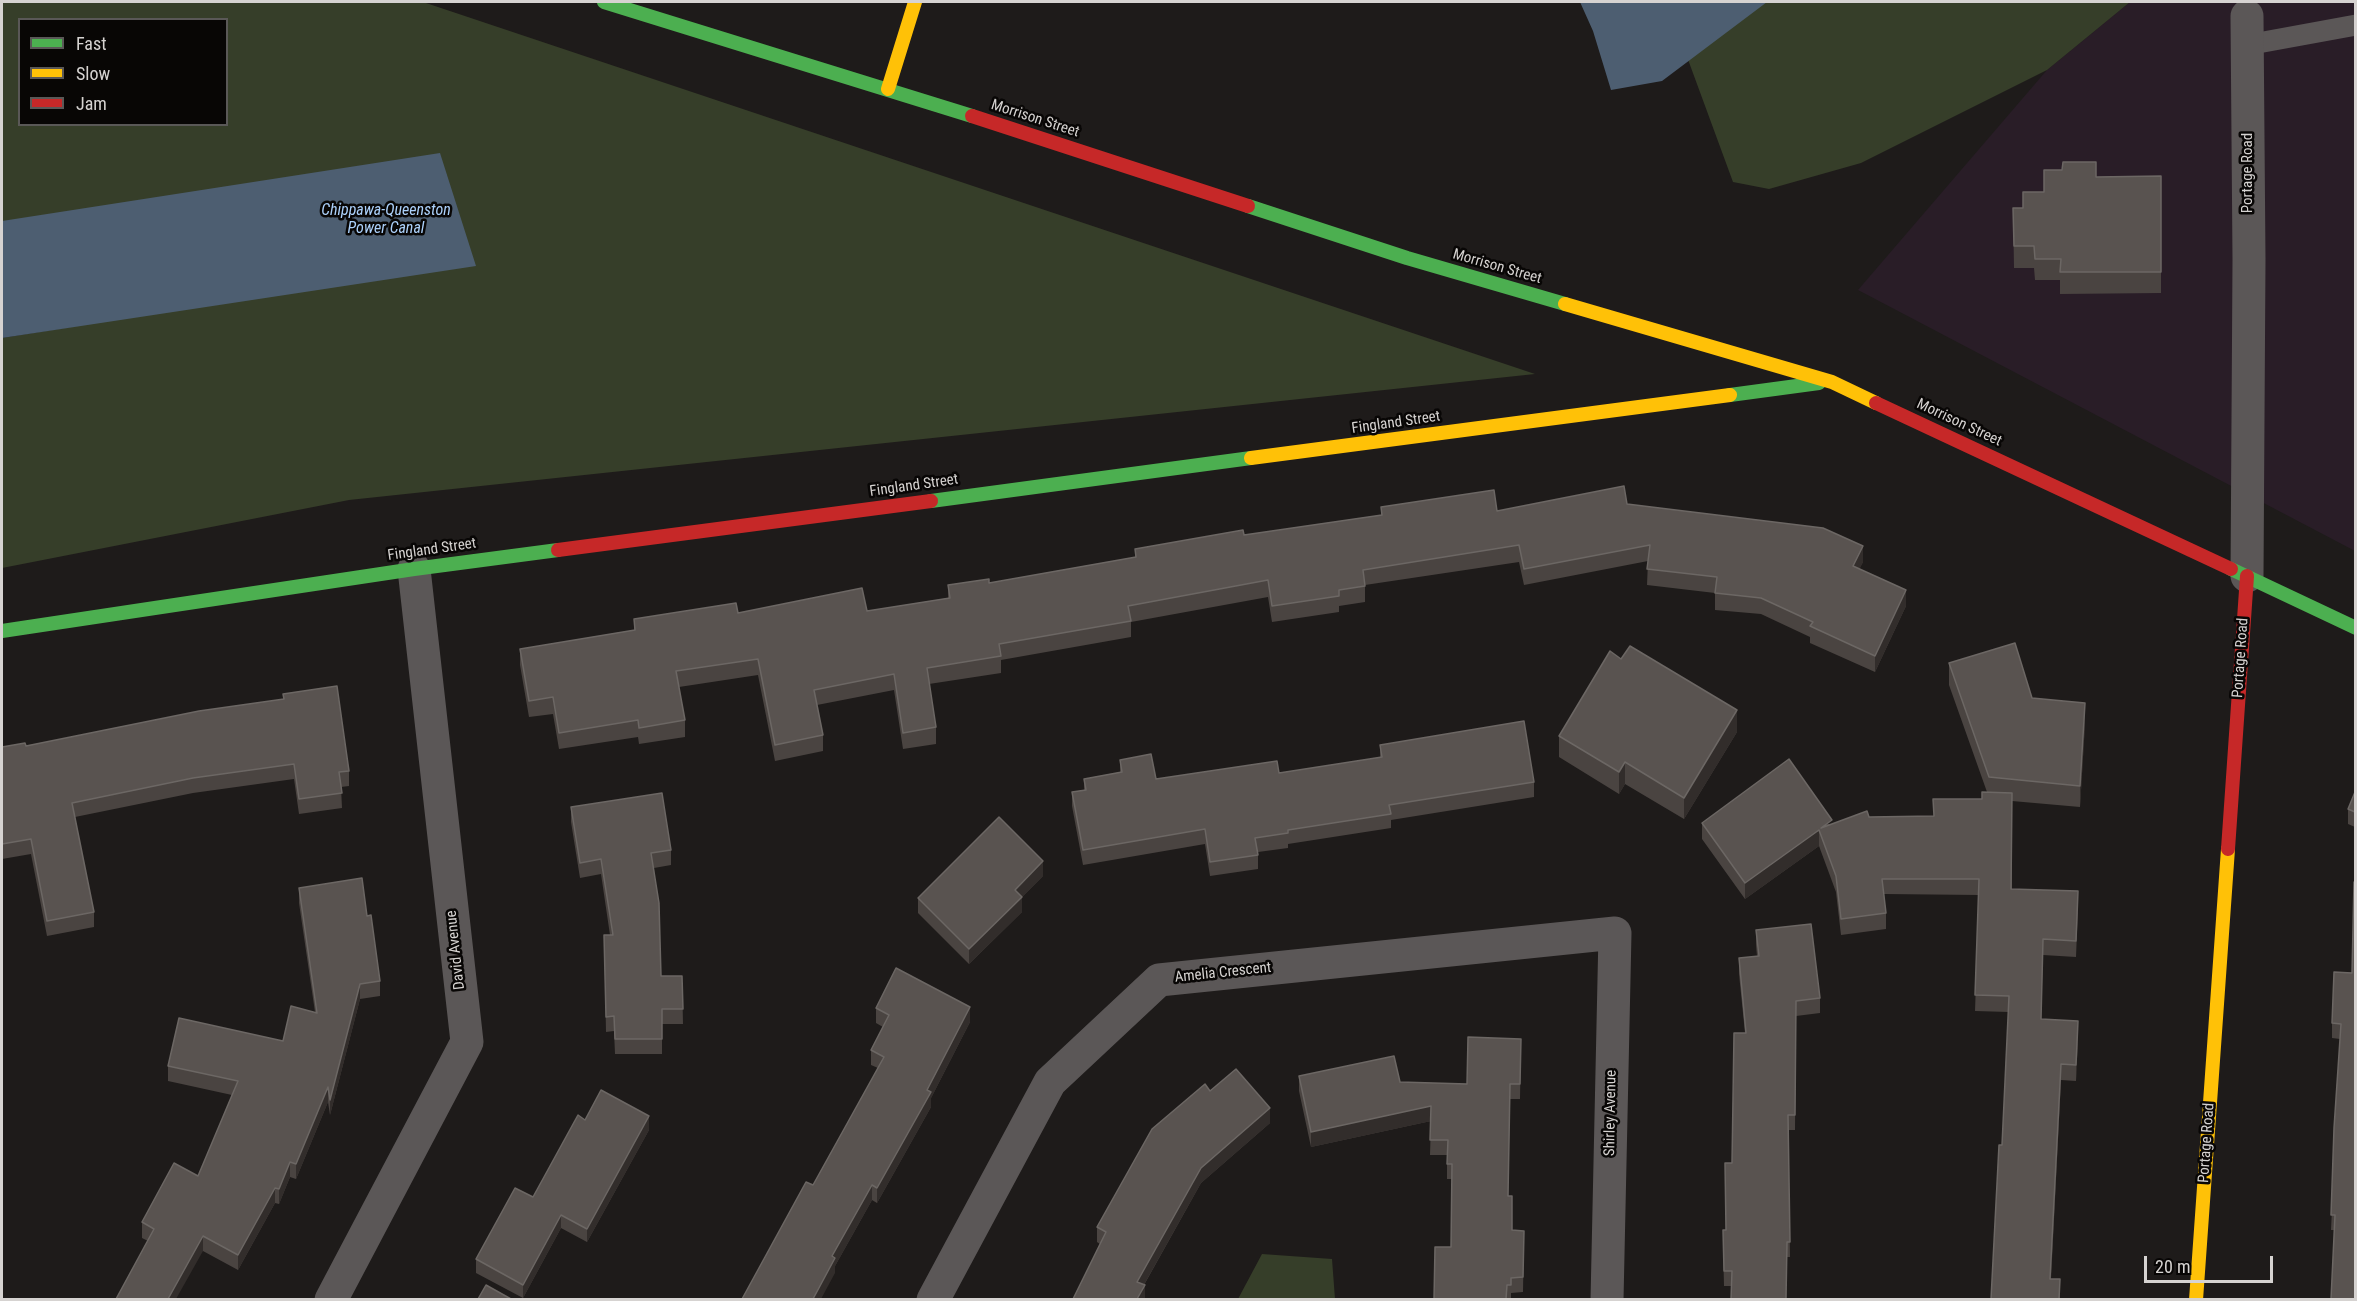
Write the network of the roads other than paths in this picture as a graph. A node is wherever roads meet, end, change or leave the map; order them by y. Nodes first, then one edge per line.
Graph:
1 (604, 2) edge
2 (915, 2) edge
3 (2355, 25) edge
4 (2247, 30) joint
5 (888, 89) junction
6 (1832, 382) junction
7 (414, 569) junction
8 (2247, 576) junction
9 (2355, 628) edge
10 (2, 631) edge
11 (1610, 933) joint
12 (331, 1299) edge
13 (933, 1299) edge
14 (1607, 1299) edge
15 (2196, 1299) edge

1 - 5 street, Morrison Street
2 - 5 street
3 - 4 lane
4 - 8 street, Portage Road
5 - 6 street, Morrison Street
6 - 7 street, Fingland Street
6 - 8 street, Morrison Street
7 - 10 street, Fingland Street
7 - 12 street, David Avenue
8 - 9 street, Morrison Street
8 - 15 street, Portage Road
11 - 13 street, Amelia Crescent
11 - 14 street, Shirley Avenue

